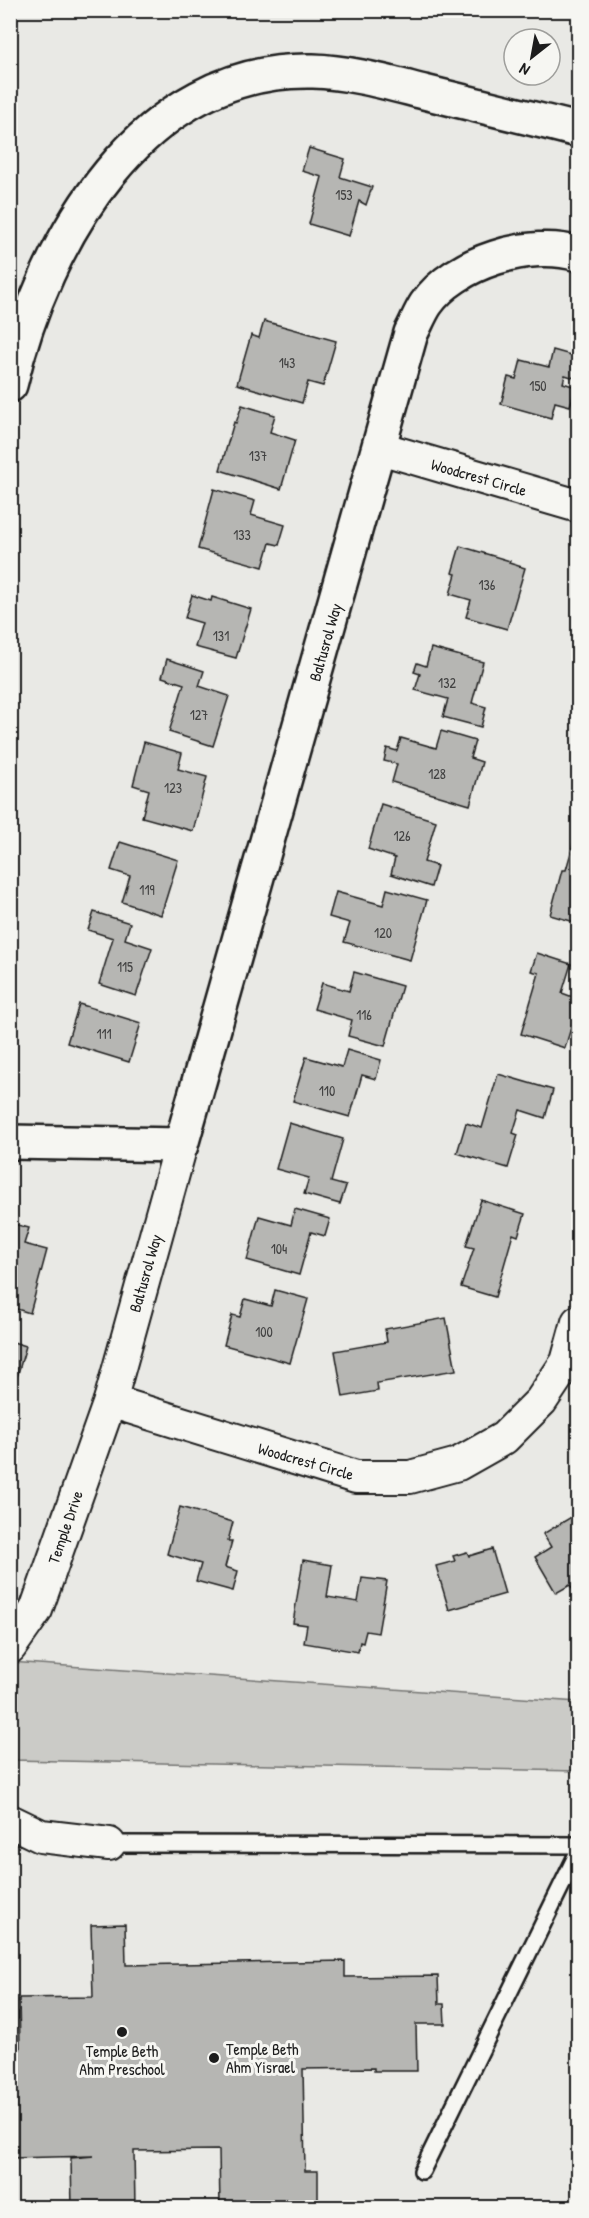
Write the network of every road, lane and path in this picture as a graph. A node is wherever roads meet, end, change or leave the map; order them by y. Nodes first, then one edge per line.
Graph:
1 (579, 130) edge
2 (579, 254) edge
3 (10, 385) edge
4 (380, 448) junction
5 (579, 506) edge
6 (10, 1142) edge
7 (181, 1144) junction
8 (579, 1322) edge
9 (110, 1401) junction
10 (10, 1647) edge
11 (10, 1821) edge
12 (109, 1844) joint
13 (579, 1845) edge
14 (579, 1852) edge
15 (422, 2171) dead end

1 - 3 main road
2 - 4 main road, Baltusrol Way
4 - 5 street, Woodcrest Circle
4 - 7 main road, Baltusrol Way
6 - 7 main road
7 - 9 street, Baltusrol Way
8 - 9 street, Woodcrest Circle
9 - 10 street, Temple Drive
11 - 12 street
12 - 13 lane
14 - 15 lane

